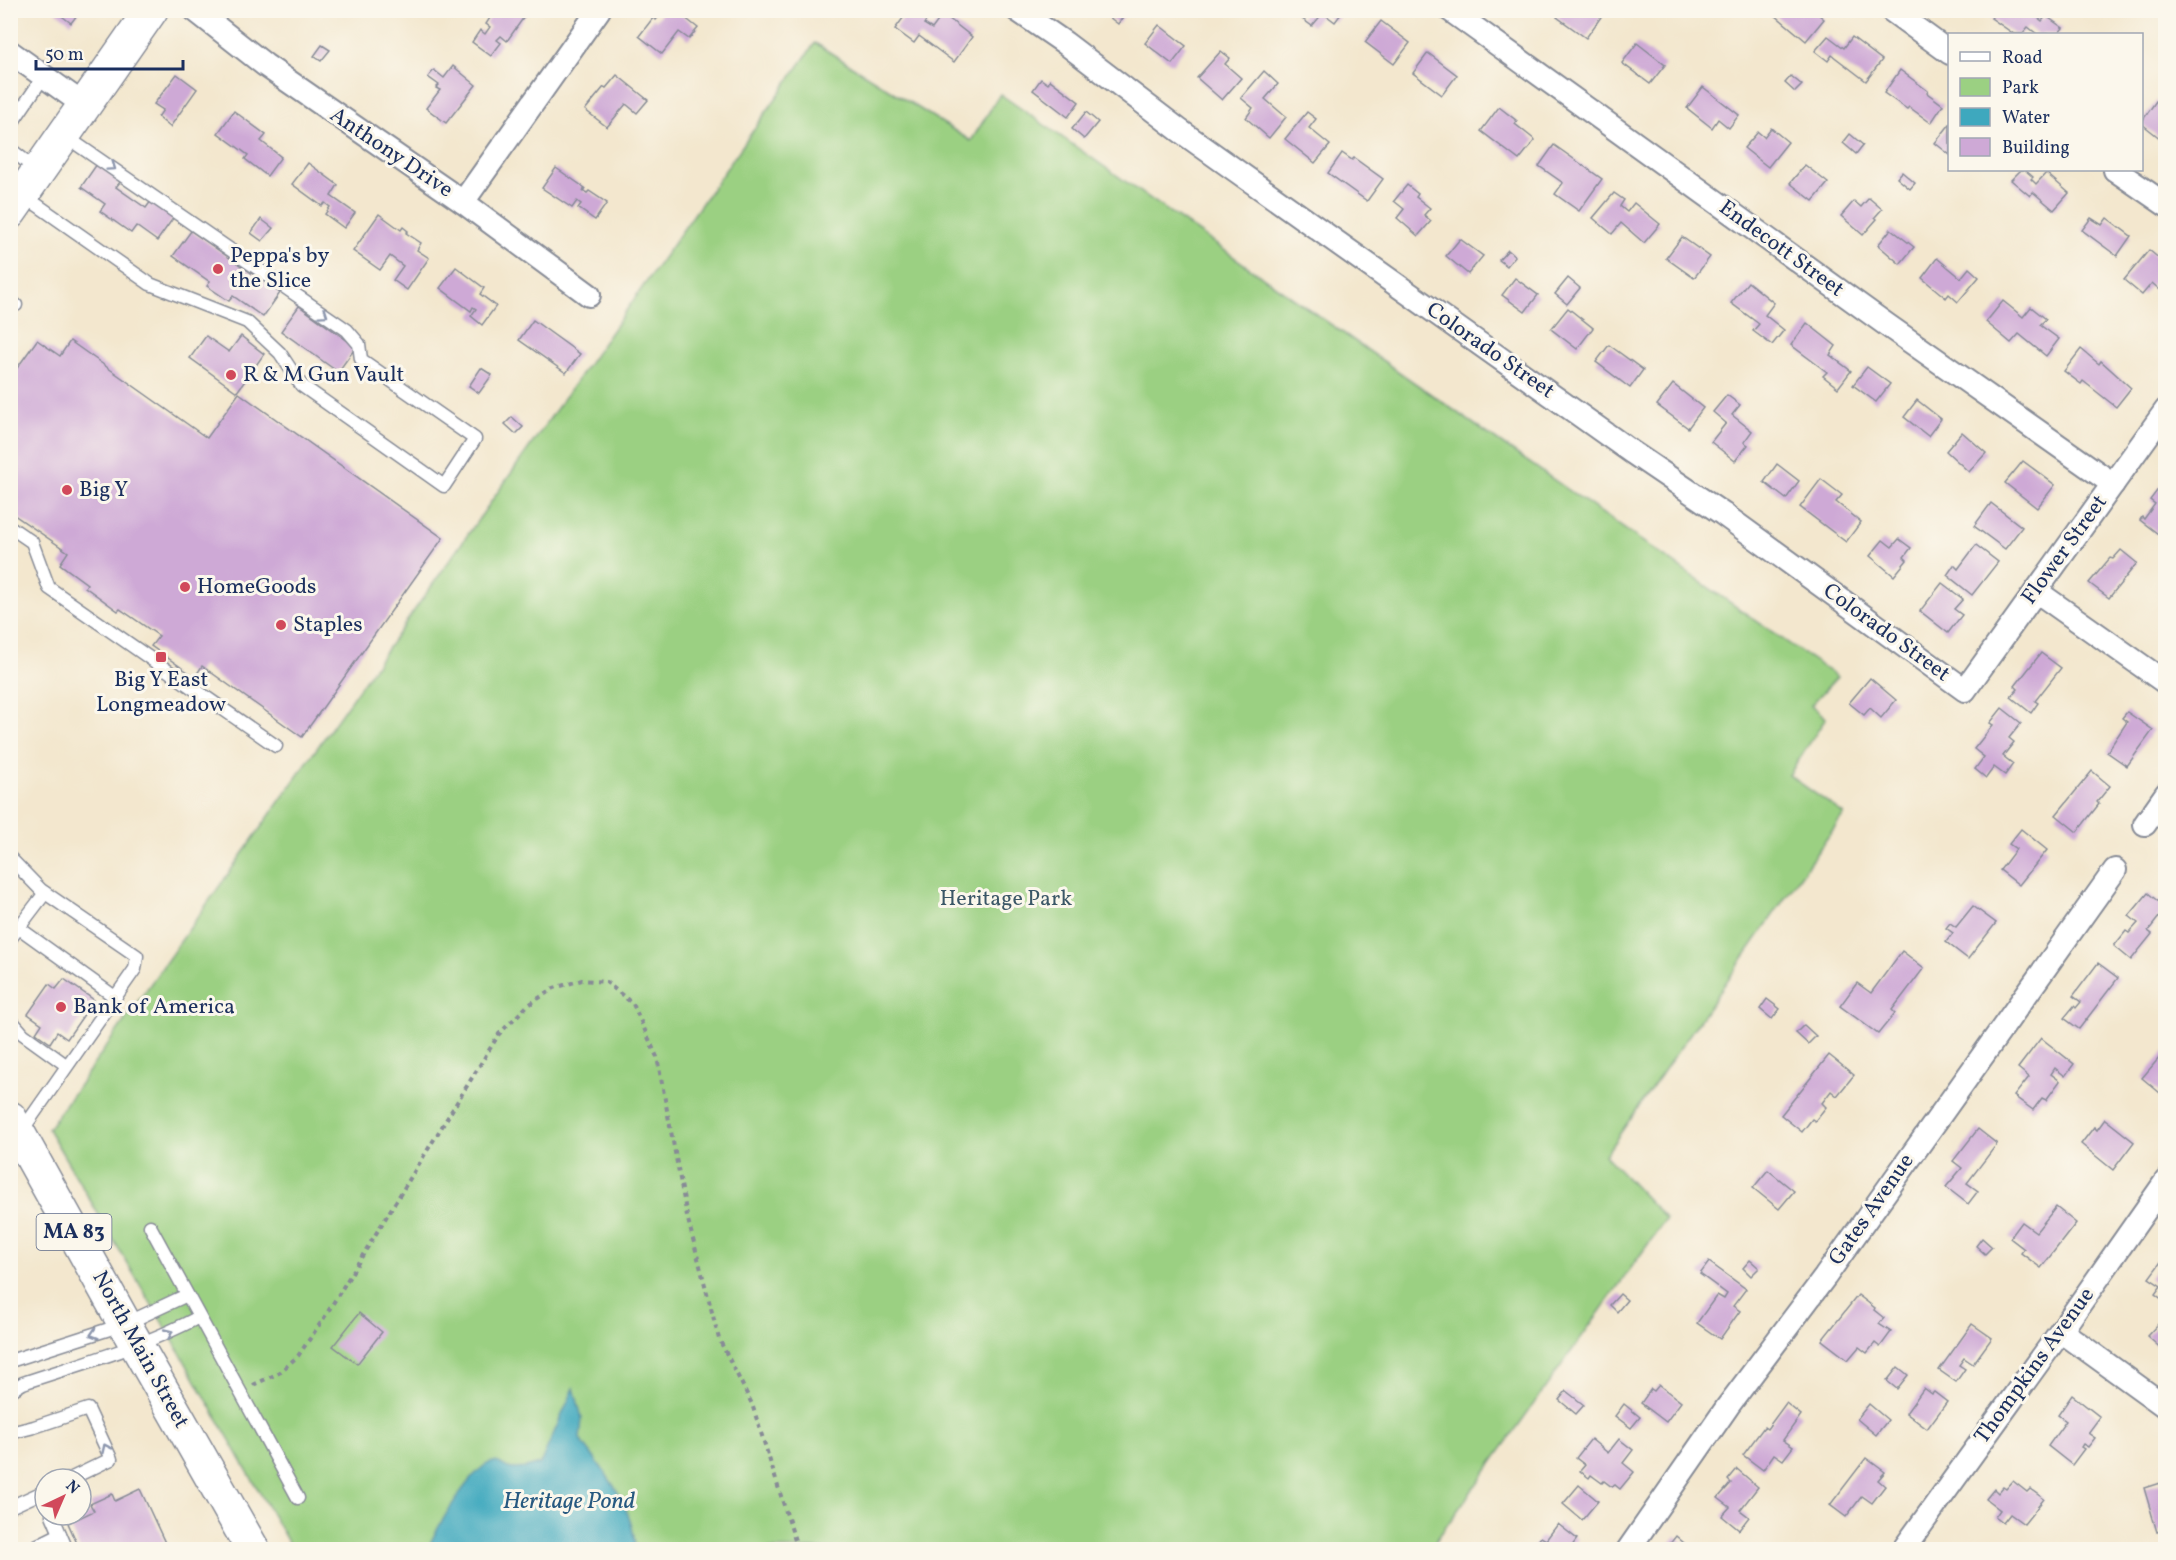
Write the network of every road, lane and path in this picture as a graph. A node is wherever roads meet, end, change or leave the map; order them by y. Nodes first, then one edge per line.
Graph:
1 (151, 10) edge
2 (195, 10) edge
3 (599, 10) edge
4 (1017, 10) edge
5 (1450, 10) edge
6 (1891, 10) edge
7 (10, 52) edge
8 (1948, 52) edge
9 (44, 76) junction
10 (84, 105) junction
11 (10, 126) edge
12 (63, 135) junction
13 (10, 149) edge
14 (2116, 171) edge
15 (24, 193) edge
16 (463, 202) junction
17 (2166, 205) edge
18 (589, 295) dead end
19 (2166, 410) edge
20 (2113, 484) junction
21 (10, 527) edge
22 (2036, 591) junction
23 (2166, 683) edge
24 (1965, 690) joint
25 (276, 746) dead end
26 (2166, 794) edge
27 (2145, 824) dead end
28 (10, 858) edge
29 (2115, 870) dead end
30 (45, 893) junction
31 (19, 928) junction
32 (10, 939) edge
33 (115, 998) junction
34 (10, 1019) edge
35 (66, 1065) junction
36 (15, 1126) edge
37 (2166, 1181) edge
38 (150, 1227) dead end
39 (187, 1295) junction
40 (199, 1317) junction
41 (2061, 1332) junction
42 (131, 1335) junction
43 (10, 1361) edge
44 (10, 1391) edge
45 (240, 1392) junction
46 (2166, 1407) edge
47 (10, 1433) edge
48 (93, 1468) edge
49 (33, 1498) edge
50 (298, 1498) dead end
51 (10, 1507) edge
52 (57, 1527) edge
53 (60, 1534) junction
54 (36, 1546) dead end
55 (67, 1550) edge
56 (253, 1550) edge
57 (798, 1550) edge
58 (1628, 1550) edge
59 (1903, 1550) edge

1 - 10 main road
2 - 16 street, Anthony Drive
3 - 16 street
4 - 24 street, Colorado Street
5 - 20 street, Endecott Street
6 - 8 street
7 - 9 street
9 - 10 street
9 - 11 lane
10 - 12 main road
12 - 15 main road
12 -> 15 lane
13 - 15 lane
14 - 17 street
16 - 18 street, Anthony Drive
19 - 20 street, Flower Street
20 - 22 street, Flower Street
21 - 25 lane
22 - 23 street
22 - 24 street, Flower Street
26 - 27 street
28 - 30 lane
29 - 58 street, Gates Avenue
30 - 31 lane
30 - 33 lane
31 - 32 lane
31 - 33 lane
33 - 35 lane
34 - 35 lane
35 - 36 lane
36 - 42 main road, North Main Street / MA 83
37 - 41 street, Thompkins Avenue
38 - 39 lane
39 - 40 lane
39 - 42 lane
42 -> 40 lane
40 - 45 lane
41 - 46 street
41 - 59 street, Thompkins Avenue
42 -> 43 lane
42 - 44 lane
42 - 56 main road, North Main Street / MA 83
45 - 50 lane
45 - 57 path
48 -> 47 lane
49 - 51 lane
52 - 53 lane
53 - 54 lane
53 - 55 lane

